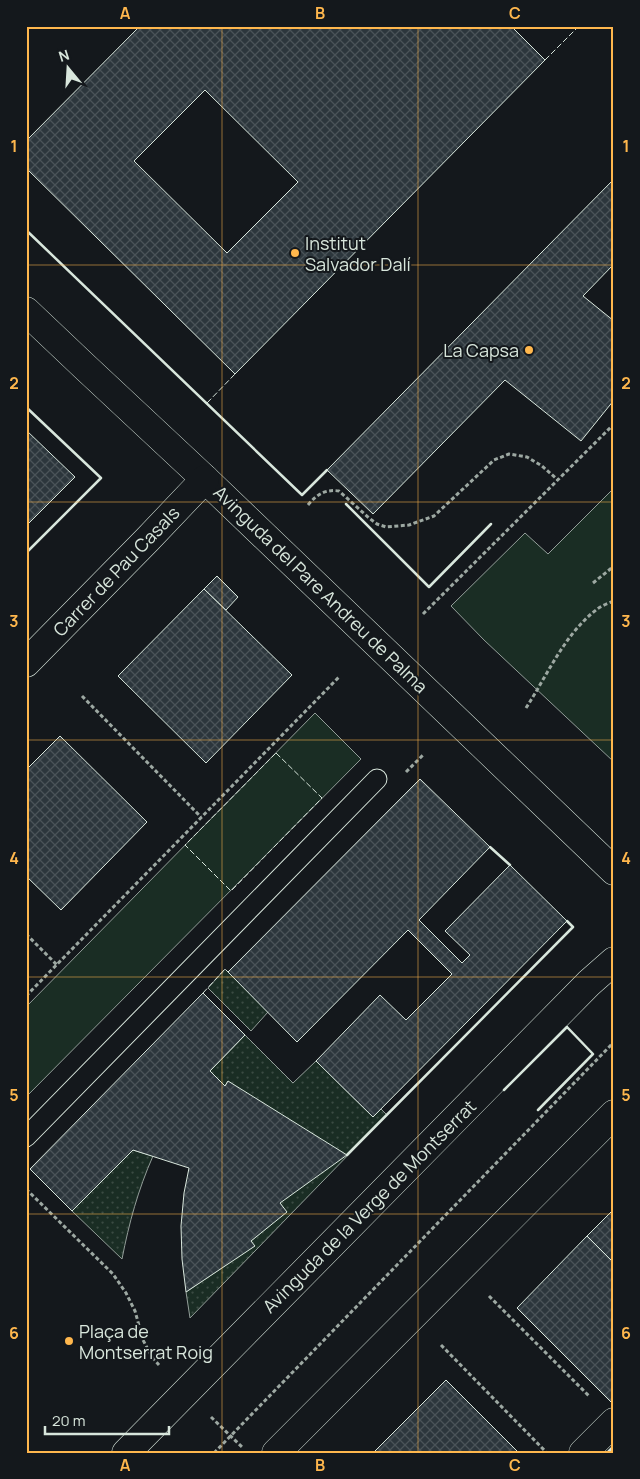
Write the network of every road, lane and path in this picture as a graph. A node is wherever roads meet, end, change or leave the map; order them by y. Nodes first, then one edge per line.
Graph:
1 (26, 311) edge
2 (614, 424) edge
3 (205, 478) junction
4 (558, 480) junction
5 (308, 505) dead end
6 (614, 566) edge
7 (593, 583) dead end
8 (614, 601) edge
9 (423, 614) dead end
10 (26, 663) edge
11 (340, 676) dead end
12 (82, 696) dead end
13 (526, 708) dead end
14 (377, 780) dead end
15 (202, 817) junction
16 (613, 872) edge
17 (26, 934) edge
18 (614, 961) edge
19 (56, 965) junction
20 (26, 996) edge
21 (614, 1042) edge
22 (614, 1114) edge
23 (26, 1137) edge
24 (26, 1189) edge
25 (489, 1296) dead end
26 (441, 1345) dead end
27 (159, 1365) dead end
28 (593, 1399) dead end
29 (210, 1416) dead end
30 (614, 1422) edge
31 (230, 1436) junction
32 (126, 1453) edge
33 (214, 1453) edge
34 (248, 1453) edge
35 (276, 1453) edge
36 (547, 1453) edge
37 (584, 1453) edge

1 - 3 street, Avinguda del Pare Andreu de Palma
2 - 4 path
3 - 10 street, Carrer de Pau Casals
3 - 16 street, Avinguda del Pare Andreu de Palma
4 - 5 path
4 - 9 path
6 - 7 path
8 - 13 path
11 - 15 path
12 - 15 path
14 - 23 lane
15 - 19 path
17 - 19 path
18 - 32 street, Avinguda de la Verge de Montserrat
19 - 20 path
21 - 31 path
22 - 35 street
24 - 27 path
25 - 28 path
26 - 36 path
29 - 31 path
30 - 37 street
31 - 33 path
31 - 34 path

